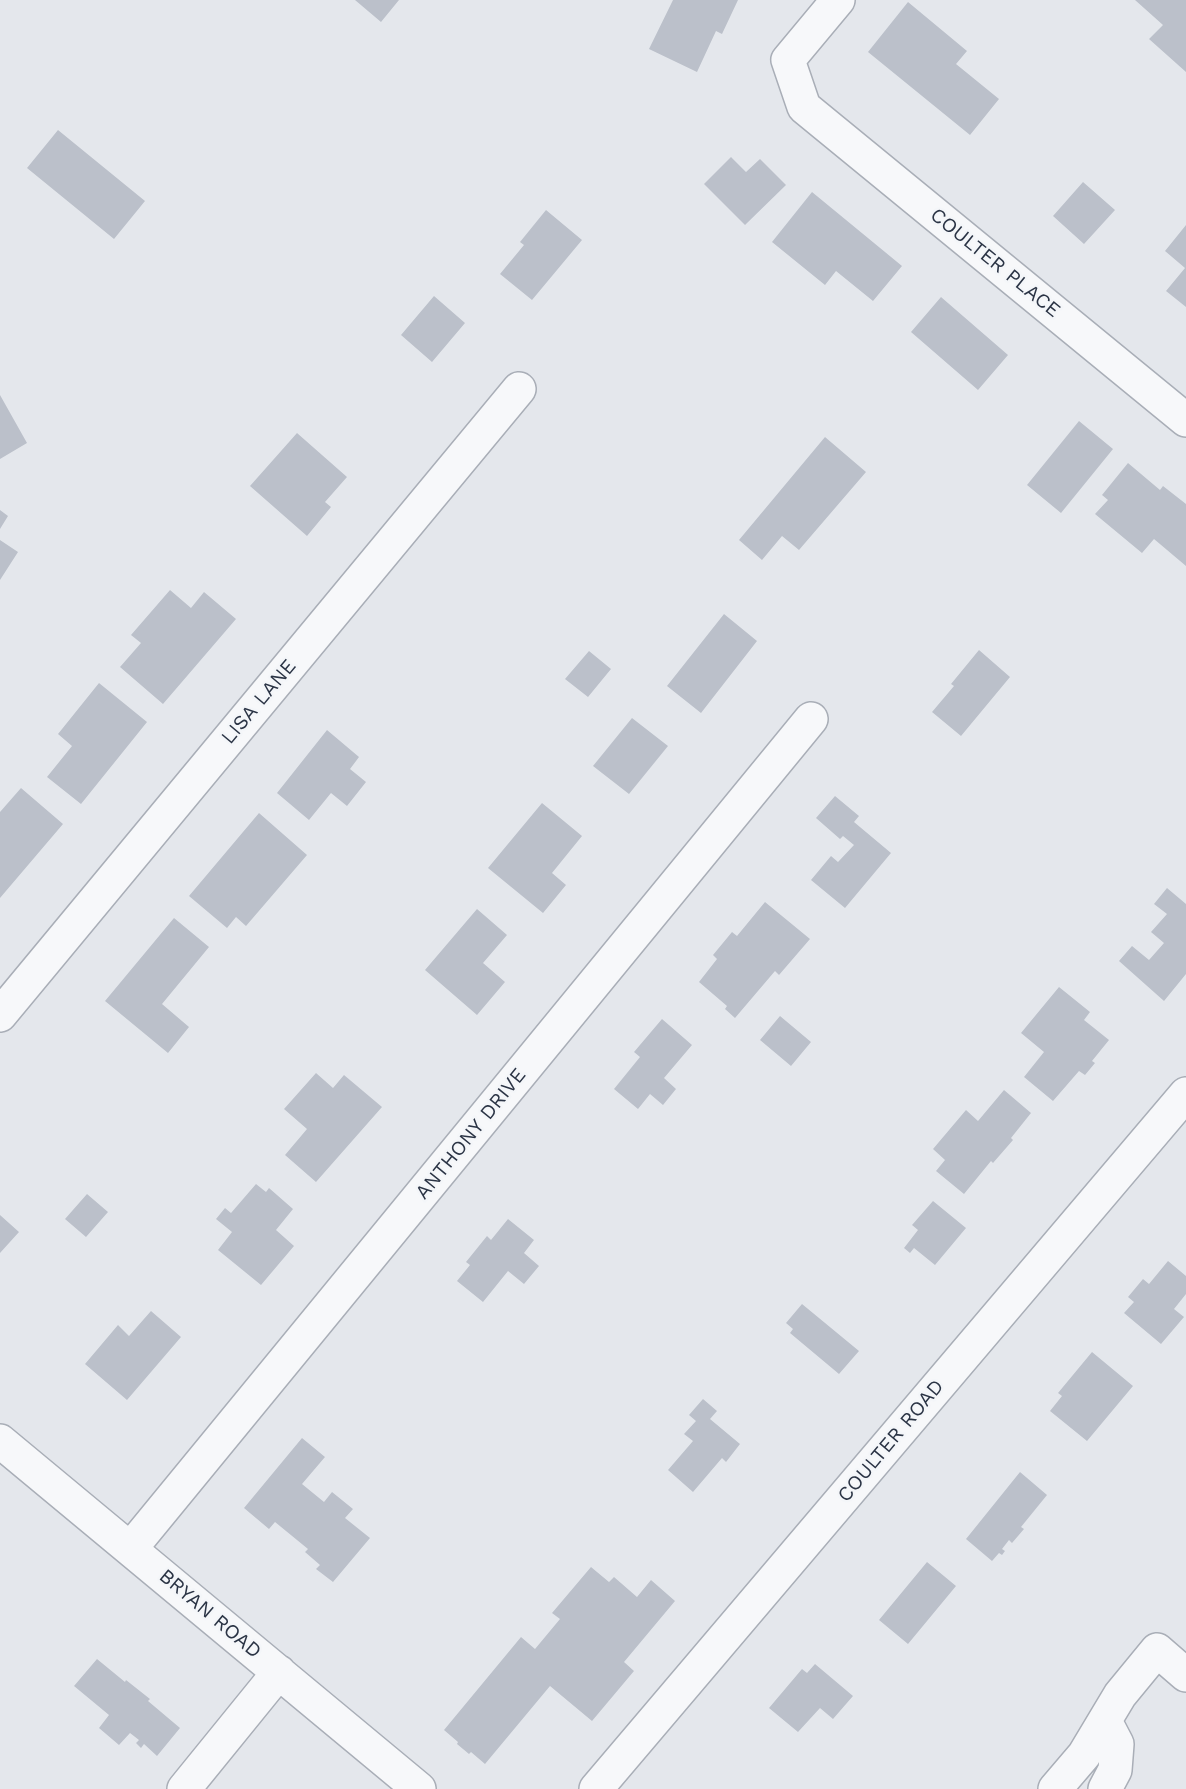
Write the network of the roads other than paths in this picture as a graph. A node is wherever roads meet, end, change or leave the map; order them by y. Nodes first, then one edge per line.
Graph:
1 (838, 0) edge
2 (519, 389) dead end
3 (1186, 420) edge
4 (811, 719) dead end
5 (0, 1015) edge
6 (1186, 1094) edge
7 (0, 1441) edge
8 (131, 1548) junction
9 (279, 1672) junction
10 (1186, 1675) edge
11 (1105, 1720) junction
12 (184, 1789) edge
13 (419, 1789) edge
14 (596, 1789) edge
15 (1054, 1789) edge
16 (1105, 1789) edge

1 - 3 street, COULTER PLACE
2 - 5 street, LISA LANE
4 - 8 street, ANTHONY DRIVE
6 - 14 street, COULTER ROAD
7 - 8 street, BRYAN ROAD
8 - 9 street, BRYAN ROAD
9 - 12 street
9 - 13 street, BRYAN ROAD
10 - 11 street
11 - 15 street
11 - 16 street

